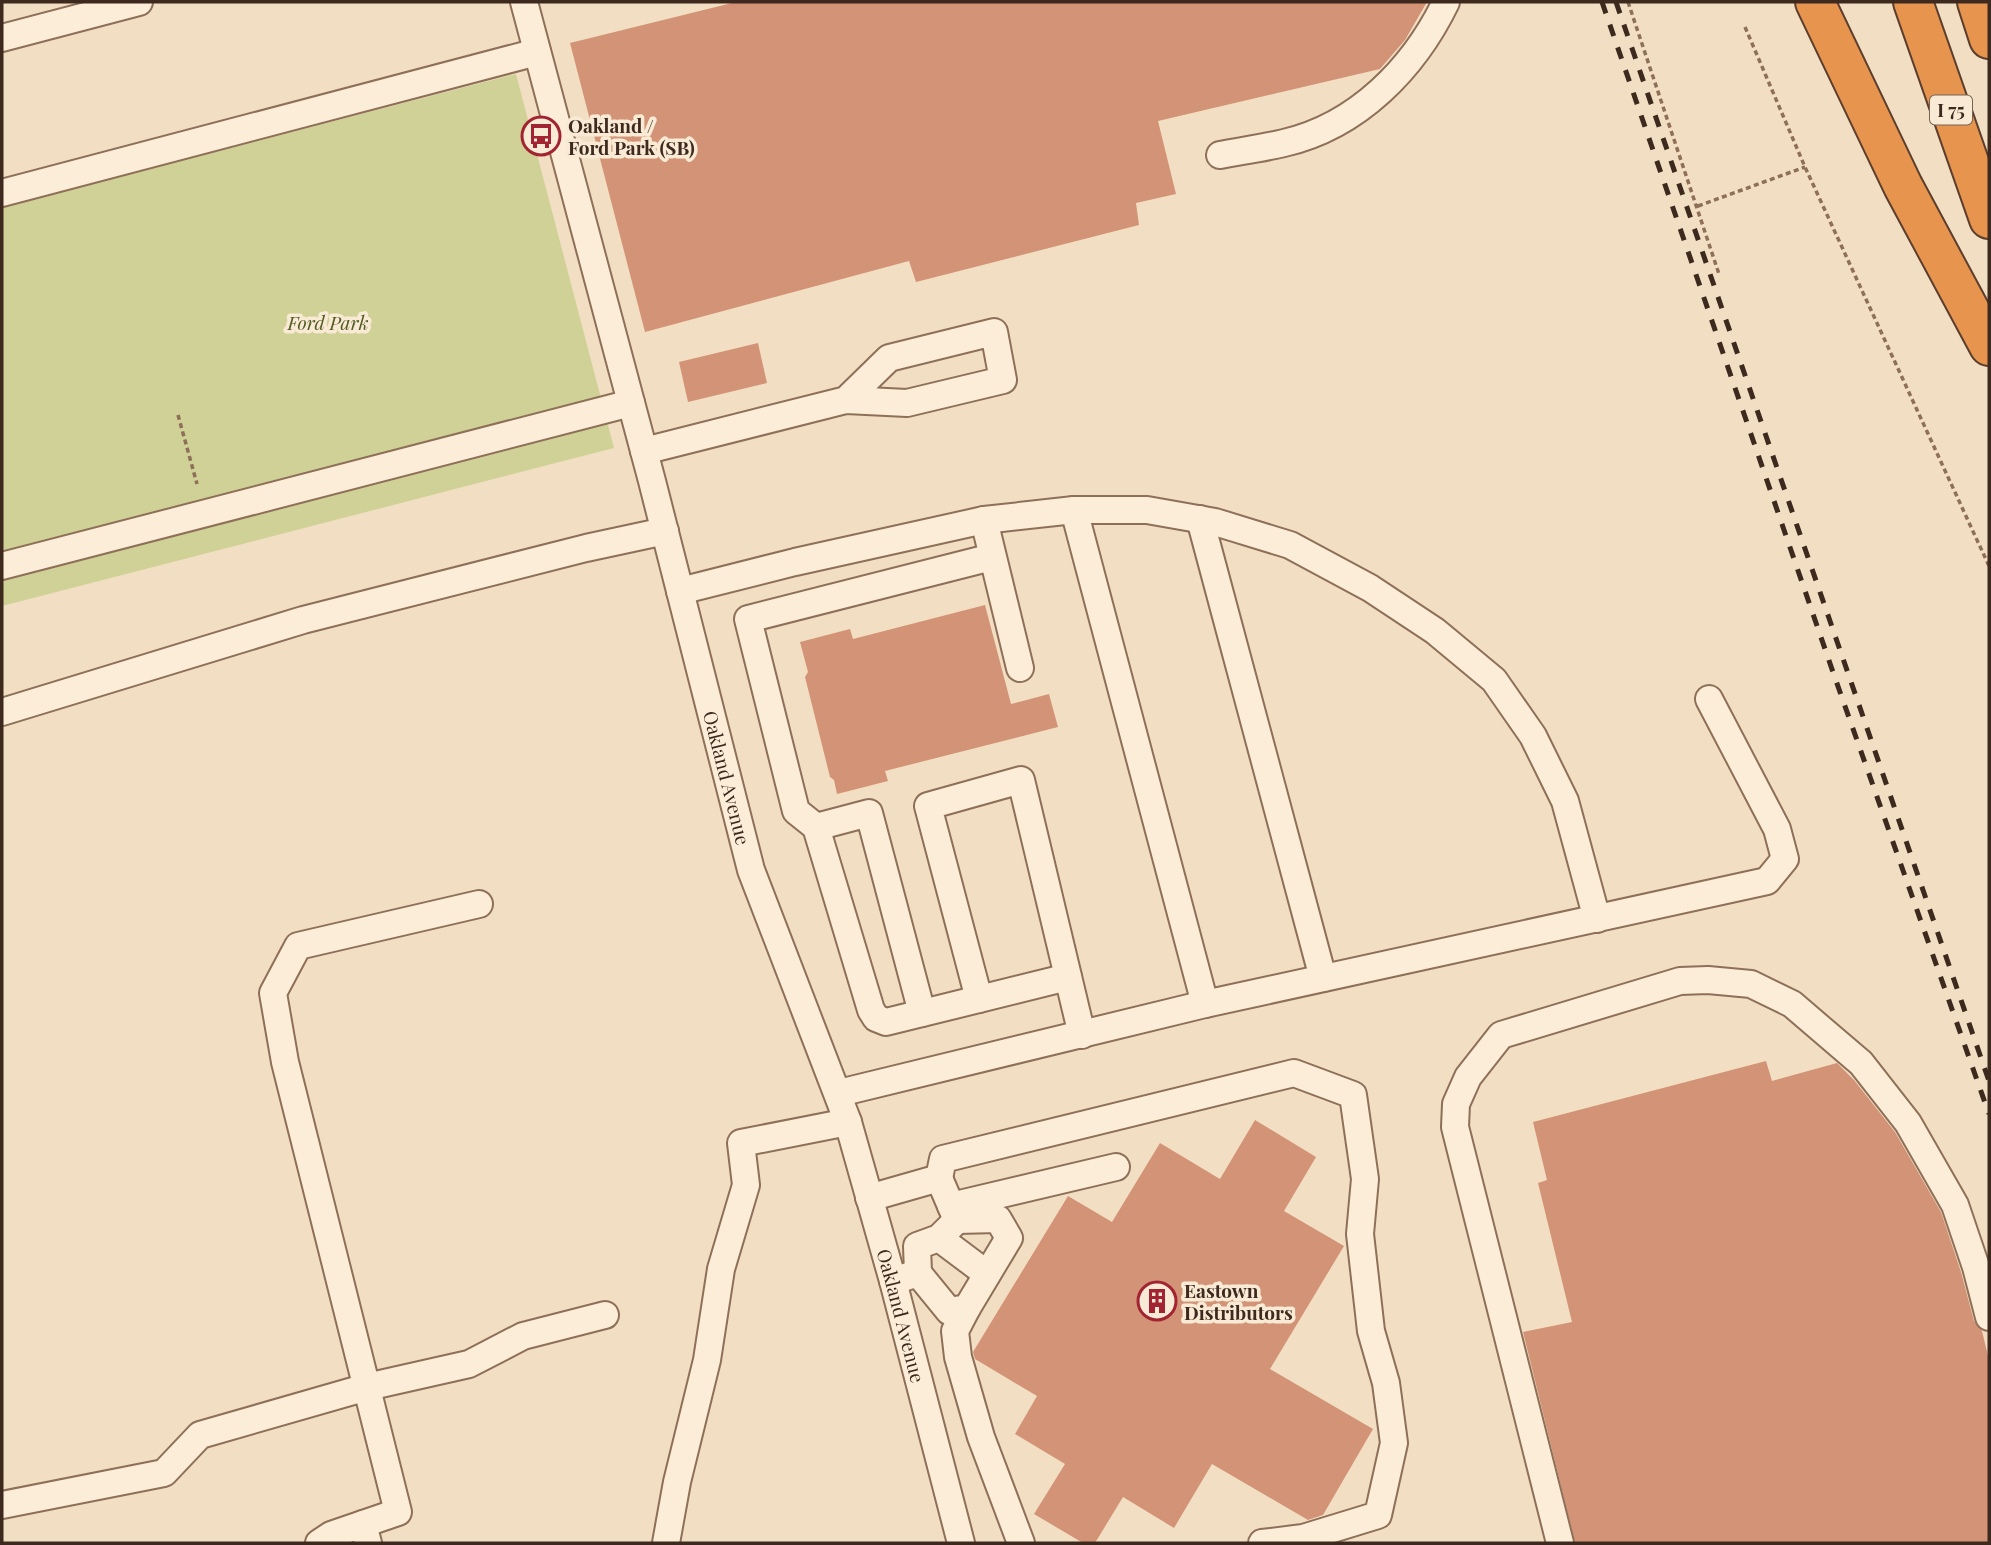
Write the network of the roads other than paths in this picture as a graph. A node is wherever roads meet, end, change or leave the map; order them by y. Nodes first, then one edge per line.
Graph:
1 (139, 2) edge
2 (524, 2) edge
3 (1447, 2) edge
4 (1815, 2) edge
5 (1913, 2) edge
6 (1976, 2) edge
7 (2, 37) edge
8 (1989, 38) edge
9 (537, 52) junction
10 (1220, 155) dead end
11 (2, 192) edge
12 (1989, 219) edge
13 (1989, 345) edge
14 (846, 400) junction
15 (631, 402) junction
16 (644, 451) junction
17 (1074, 510) junction
18 (1200, 519) junction
19 (984, 520) junction
20 (665, 531) junction
21 (992, 557) junction
22 (2, 566) edge
23 (680, 591) junction
24 (1020, 668) dead end
25 (1709, 699) dead end
26 (2, 712) edge
27 (816, 827) junction
28 (479, 904) dead end
29 (1597, 919) junction
30 (1069, 977) junction
31 (1323, 978) junction
32 (979, 999) junction
33 (1205, 1004) junction
34 (922, 1013) junction
35 (1082, 1035) junction
36 (839, 1093) junction
37 (848, 1122) junction
38 (1116, 1167) dead end
39 (939, 1178) junction
40 (869, 1198) junction
41 (949, 1221) junction
42 (987, 1274) junction
43 (906, 1277) junction
44 (967, 1308) junction
45 (605, 1315) dead end
46 (1989, 1317) edge
47 (367, 1387) junction
48 (2, 1504) edge
49 (365, 1534) edge
50 (319, 1543) edge
51 (666, 1543) edge
52 (961, 1543) edge
53 (1021, 1543) edge
54 (1262, 1543) edge
55 (1560, 1543) edge

1 - 7 street
2 - 9 street, Oakland Avenue
3 - 10 street
4 - 13 highway
5 - 12 highway, I 75
6 - 8 highway
9 - 11 street
9 - 15 street, Oakland Avenue
14 - 14 street
14 - 16 street
15 - 16 street, Oakland Avenue
15 - 22 street
16 - 20 street, Oakland Avenue
17 - 18 street
17 - 19 street
17 - 33 street
18 - 29 street
18 - 31 street
19 - 21 street
19 - 23 street
20 - 23 street, Oakland Avenue
20 - 26 street
21 - 24 street
21 - 27 street
23 - 36 street, Oakland Avenue
25 - 29 street
27 - 34 street
27 - 34 street
28 - 47 street
29 - 31 street
30 - 32 street
30 - 32 street
30 - 35 street
31 - 33 street
32 - 34 street
33 - 35 street
35 - 36 street
36 - 37 street, Oakland Avenue
37 - 40 street, Oakland Avenue
37 - 51 street
38 - 41 street
39 - 40 street
39 - 41 street
39 - 54 street
40 - 43 street, Oakland Avenue
41 - 42 street
41 - 42 street
41 - 43 street
42 - 44 street
43 - 44 street
43 - 52 street, Oakland Avenue
44 - 53 street
45 - 47 street
46 - 55 street
47 - 48 street
47 - 49 street
49 - 50 street

